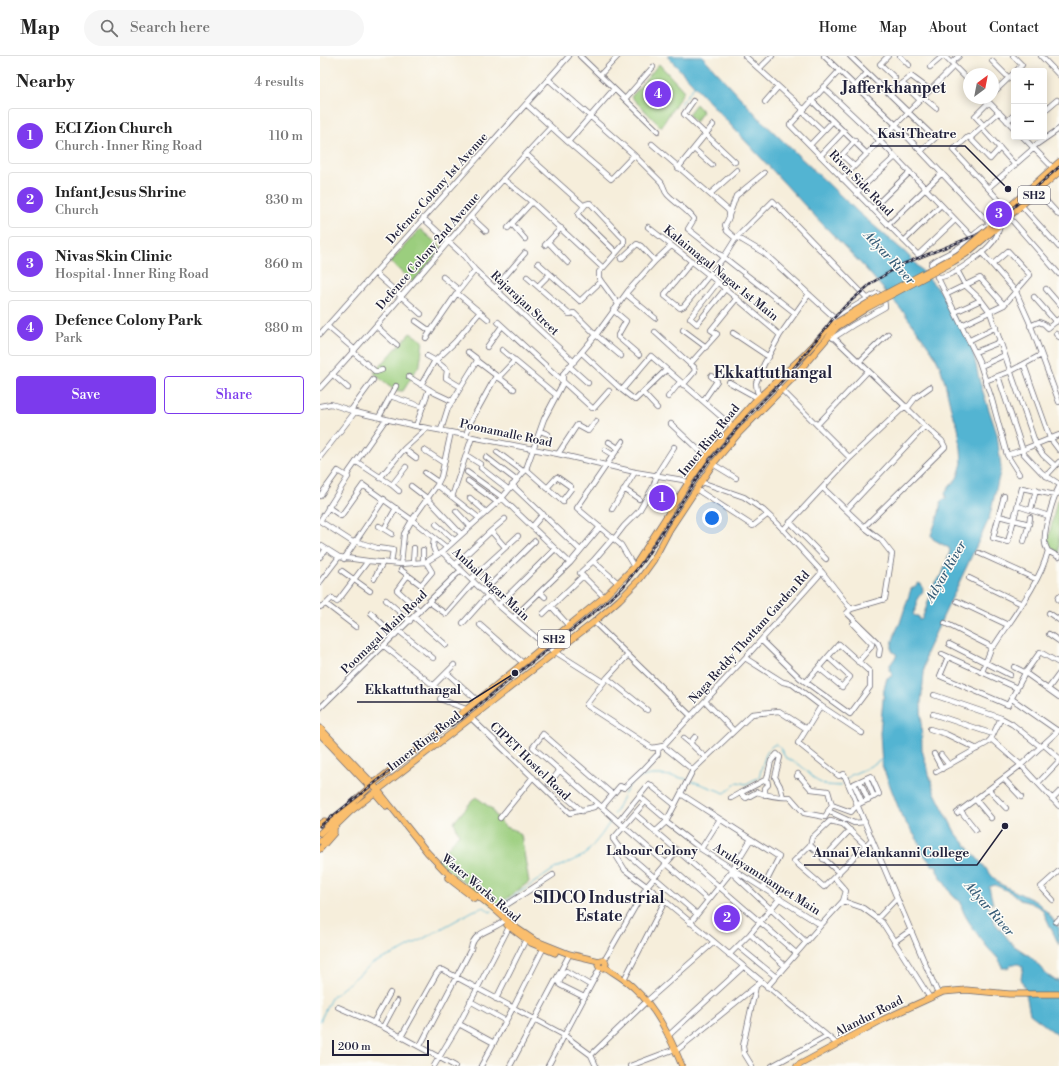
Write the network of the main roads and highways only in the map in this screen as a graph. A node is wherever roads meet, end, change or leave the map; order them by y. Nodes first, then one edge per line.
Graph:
1 (1059, 162) edge
2 (1058, 174) edge
3 (993, 226) junction
4 (830, 334) junction
5 (320, 728) edge
6 (322, 735) edge
7 (371, 786) junction
8 (377, 791) junction
9 (320, 824) edge
10 (333, 824) junction
11 (320, 833) edge
12 (320, 841) edge
13 (320, 849) edge
14 (494, 910) junction
15 (504, 920) junction
16 (551, 950) junction
17 (601, 964) junction
18 (1059, 994) edge
19 (682, 1066) edge
20 (797, 1066) edge

1 - 3 main road, SH2
2 - 3 main road, SH2
3 - 4 main road, Inner Ring Road / SH2, bridge
4 - 7 main road, Inner Ring Road / SH2
4 - 8 main road, Inner Ring Road / SH2
5 - 6 main road
6 - 7 main road
7 - 8 main road
7 - 10 main road, Inner Ring Road / SH2
8 - 10 main road, Inner Ring Road / SH2
8 - 14 main road, Water Works Road
8 - 14 main road, Water Works Road
9 - 10 main road
10 - 11 main road, SH2
10 - 12 main road, SH2
10 - 13 main road
14 - 15 main road, Water Works Road
15 - 16 main road, Water Works Road
15 - 16 main road, Water Works Road
16 - 17 main road, Water Works Road
16 - 17 main road, Water Works Road
17 - 19 main road
18 - 20 main road, Alandur Road

